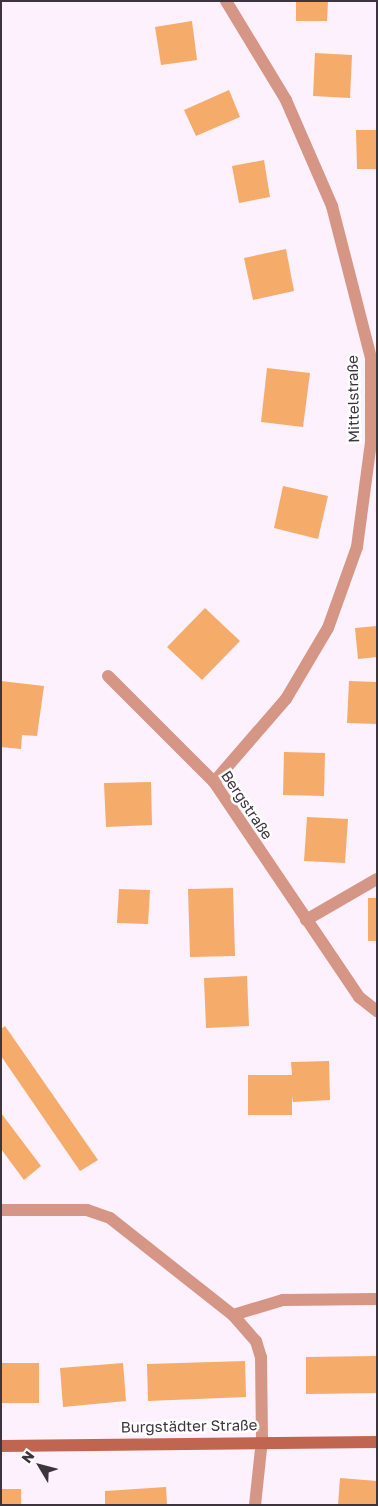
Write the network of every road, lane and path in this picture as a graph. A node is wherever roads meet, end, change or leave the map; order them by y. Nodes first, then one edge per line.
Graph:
1 (226, 1) edge
2 (374, 358) edge
3 (108, 676) dead end
4 (214, 782) junction
5 (377, 879) edge
6 (306, 920) junction
7 (377, 1010) edge
8 (1, 1210) edge
9 (377, 1299) edge
10 (233, 1315) junction
11 (262, 1440) junction
12 (377, 1442) edge
13 (1, 1446) edge
14 (255, 1505) edge

1 - 2 street, Mittelstraße
2 - 4 street, Mittelstraße
3 - 4 street, Bergstraße
4 - 6 street, Bergstraße
5 - 6 street
6 - 7 street, Bergstraße
8 - 10 street
9 - 10 street
10 - 11 street
11 - 12 street, Burgstädter Straße
11 - 13 street, Burgstädter Straße
11 - 14 street

